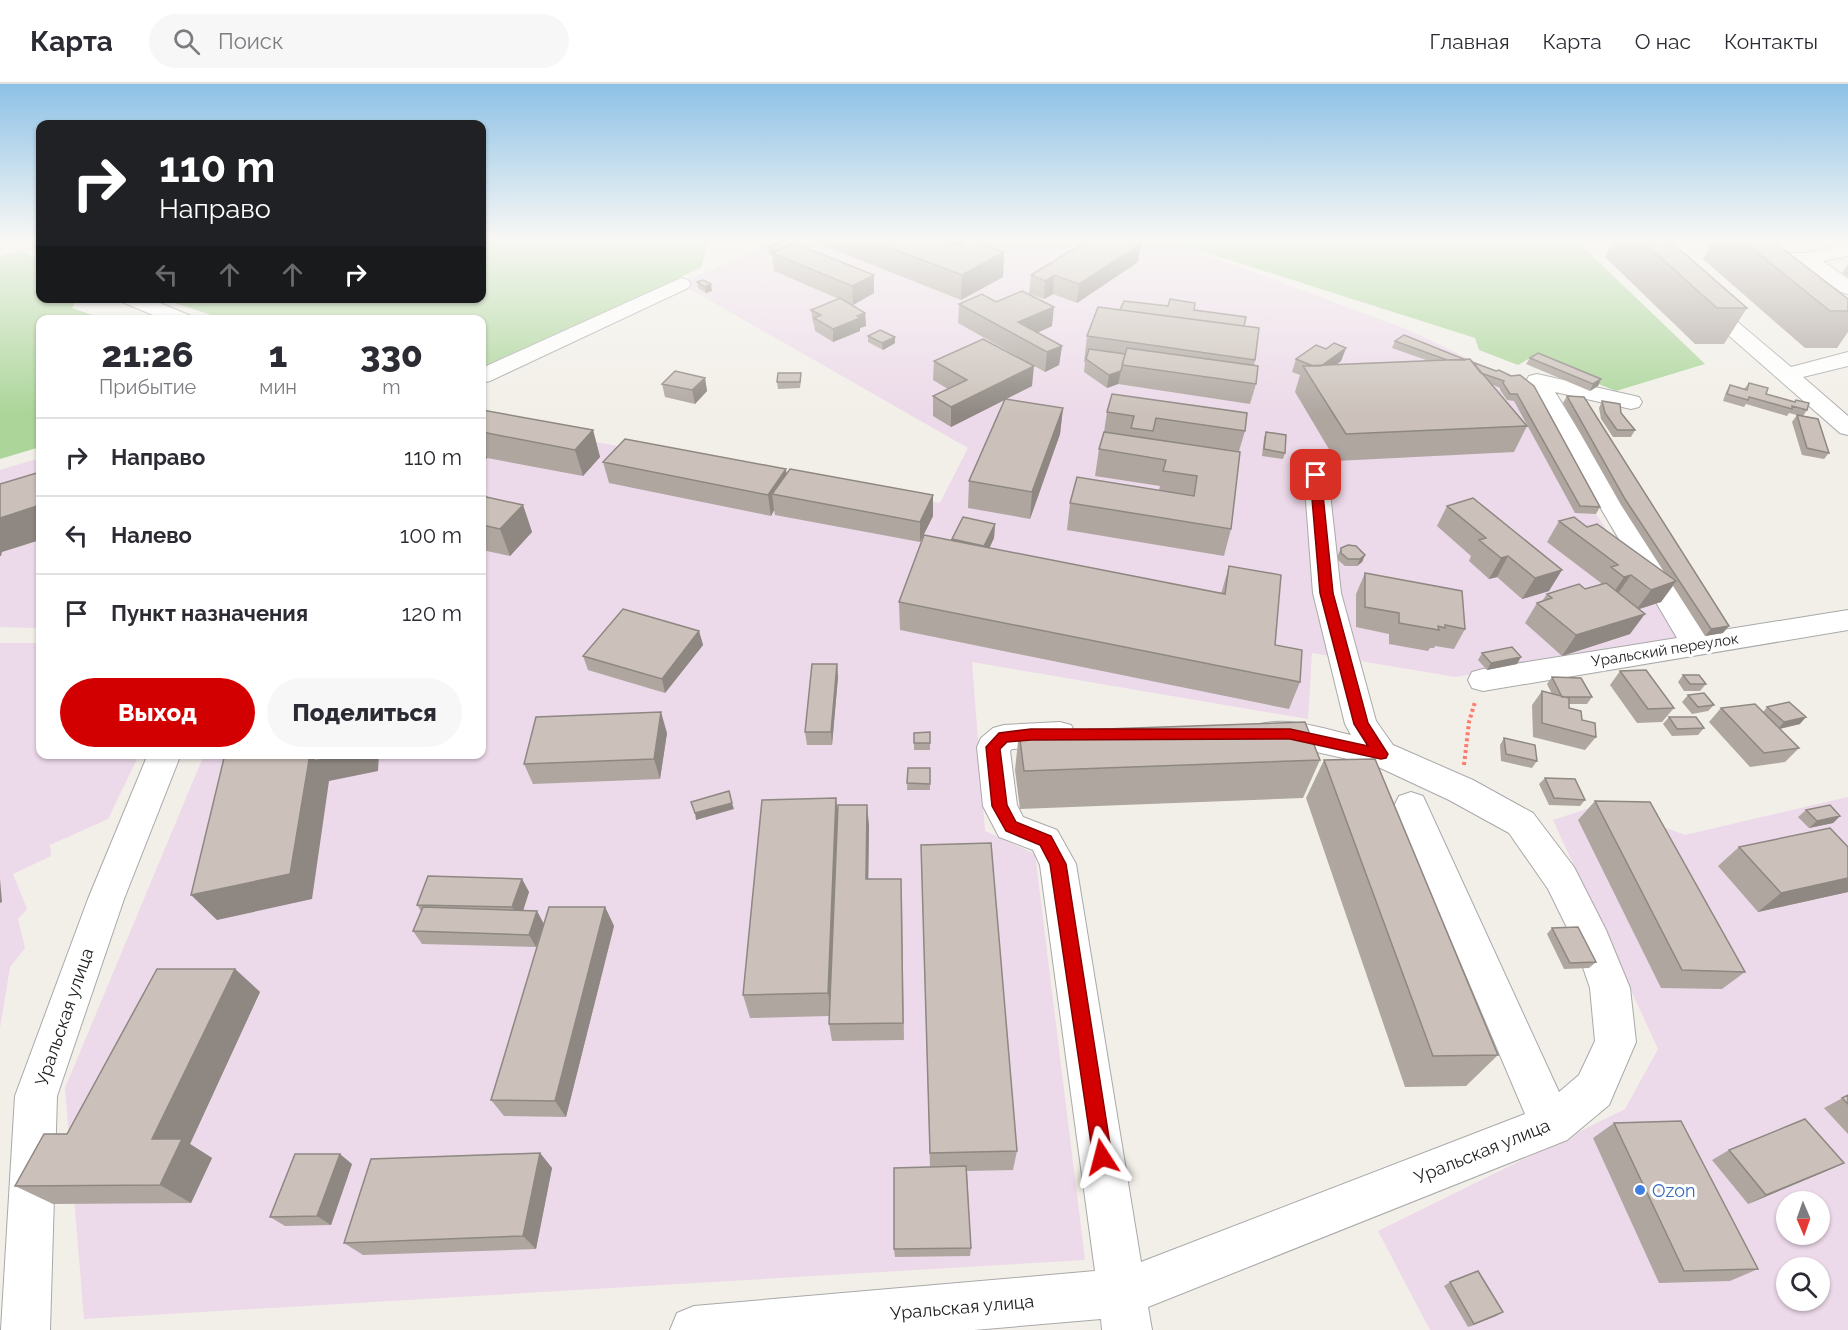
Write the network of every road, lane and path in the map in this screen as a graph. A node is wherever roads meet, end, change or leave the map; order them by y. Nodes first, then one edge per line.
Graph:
1 (648, 299) edge
2 (1698, 299) edge
3 (142, 303) edge
4 (172, 315) edge
5 (1848, 359) edge
6 (486, 374) edge
7 (1786, 375) junction
8 (1631, 402) dead end
9 (1848, 428) edge
10 (1316, 475) dead end
11 (1848, 620) edge
12 (1697, 646) junction
13 (1482, 680) joint
14 (1090, 734) edge
15 (1243, 734) edge
16 (1381, 754) junction
17 (163, 759) edge
18 (1461, 790) junction
19 (1411, 806) dead end
20 (1552, 1125) junction
21 (1125, 1311) edge
22 (26, 1330) edge
23 (694, 1330) edge

1 - 6 street
2 - 7 street
3 - 4 street
5 - 7 street
7 - 9 street
8 - 12 street
10 - 16 street
11 - 12 street, Уральский переулок
12 - 13 street, Уральский переулок
13 - 18 path
14 - 21 street
15 - 16 street, Уральская улица
16 - 18 street, Уральская улица
17 - 22 street, Уральская улица
18 - 20 street, Уральская улица
19 - 20 street
20 - 21 street, Уральская улица
21 - 23 street, Уральская улица

